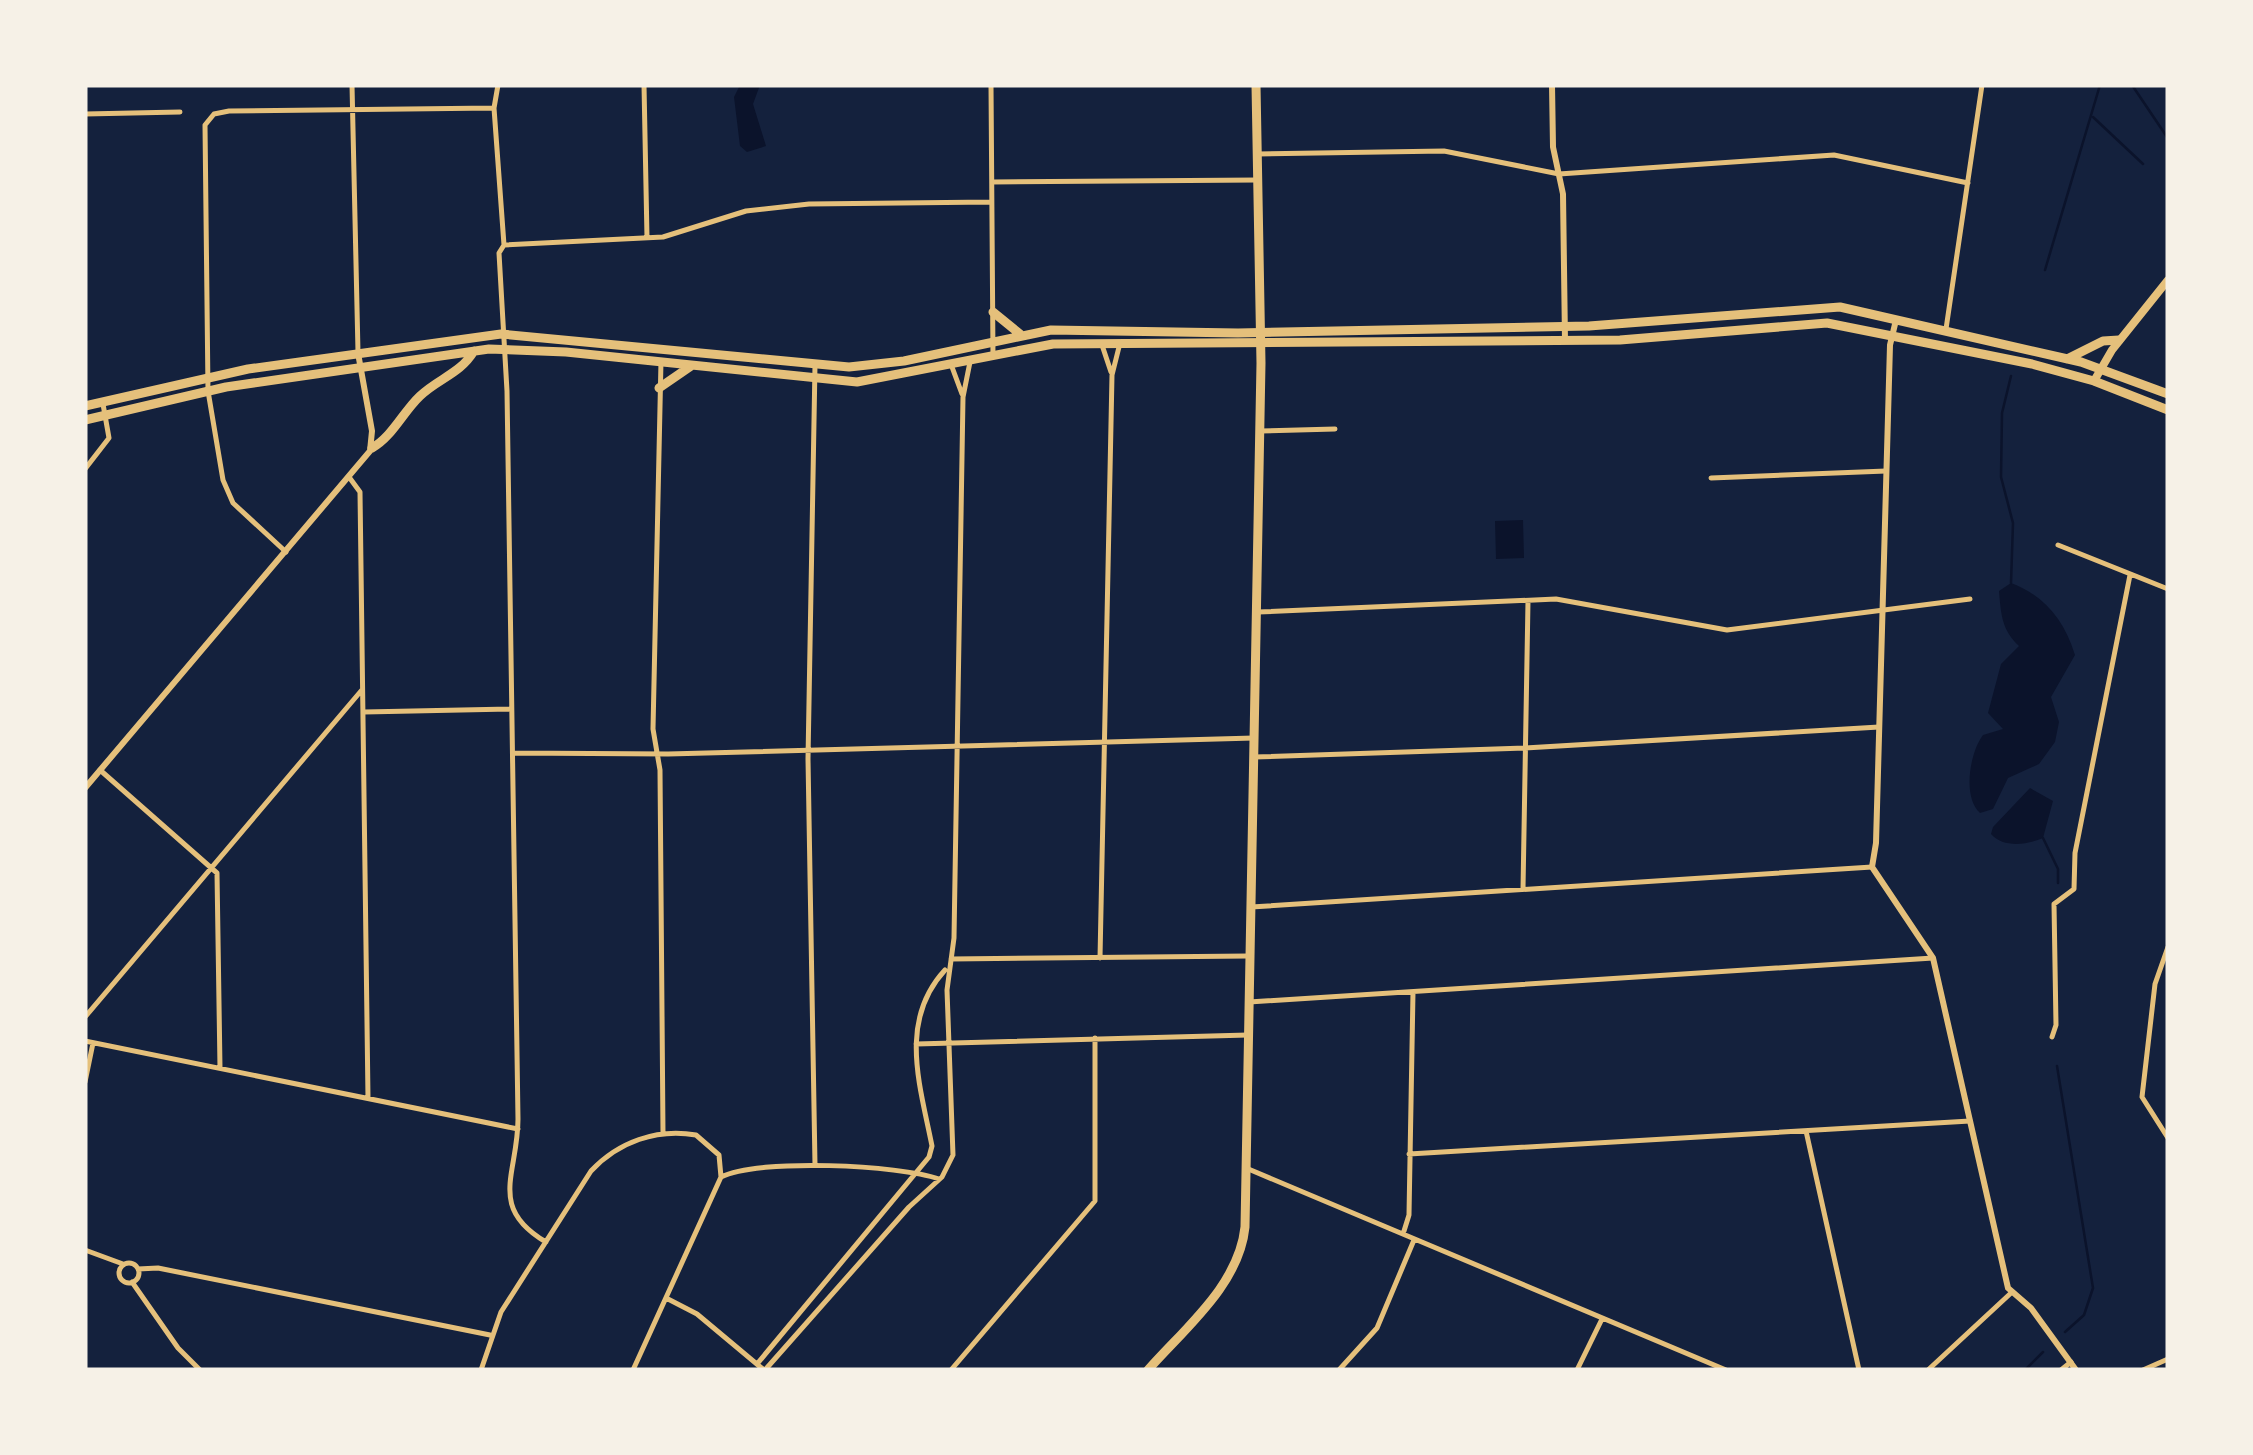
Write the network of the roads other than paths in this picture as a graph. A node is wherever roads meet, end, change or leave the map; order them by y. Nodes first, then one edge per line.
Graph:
1 (352, 85) edge
2 (498, 85) edge
3 (644, 85) edge
4 (991, 85) edge
5 (1256, 85) edge
6 (1552, 85) edge
7 (1982, 85) edge
8 (494, 108) junction
9 (352, 111) junction
10 (180, 112) dead end
11 (85, 114) edge
12 (1256, 154) junction
13 (1559, 174) junction
14 (1257, 180) junction
15 (992, 182) junction
16 (1968, 184) junction
17 (991, 202) junction
18 (647, 238) junction
19 (504, 244) junction
20 (2168, 280) edge
21 (993, 312) junction
22 (1896, 319) junction
23 (1564, 326) junction
24 (1946, 330) junction
25 (1260, 333) junction
26 (502, 334) junction
27 (1020, 334) junction
28 (1892, 334) junction
29 (992, 340) junction
30 (1564, 340) junction
31 (2120, 340) junction
32 (1101, 343) junction
33 (1120, 343) junction
34 (1259, 345) junction
35 (662, 348) junction
36 (506, 349) junction
37 (474, 351) junction
38 (358, 352) junction
39 (993, 356) junction
40 (2067, 359) junction
41 (970, 362) junction
42 (660, 363) junction
43 (816, 365) junction
44 (360, 366) junction
45 (691, 366) junction
46 (952, 366) junction
47 (2100, 368) junction
48 (1112, 375) junction
49 (209, 378) junction
50 (816, 380) junction
51 (2094, 381) junction
52 (659, 388) junction
53 (208, 391) junction
54 (2168, 394) edge
55 (964, 397) junction
56 (104, 404) junction
57 (85, 406) edge
58 (2168, 410) edge
59 (107, 416) junction
60 (85, 420) edge
61 (1335, 429) dead end
62 (1260, 430) junction
63 (372, 448) junction
64 (85, 470) edge
65 (1886, 471) junction
66 (349, 477) junction
67 (1711, 478) dead end
68 (2058, 545) dead end
69 (286, 552) junction
70 (2130, 574) junction
71 (2168, 589) edge
72 (1528, 600) junction
73 (1970, 600) dead end
74 (1882, 610) junction
75 (1256, 612) junction
76 (363, 689) junction
77 (511, 709) junction
78 (364, 712) junction
79 (1879, 727) junction
80 (1254, 738) junction
81 (1104, 742) junction
82 (957, 746) junction
83 (1526, 748) junction
84 (809, 750) junction
85 (656, 752) junction
86 (512, 754) junction
87 (1254, 758) junction
88 (100, 770) junction
89 (85, 788) edge
90 (212, 866) junction
91 (1872, 866) junction
92 (1524, 889) junction
93 (1251, 907) junction
94 (2168, 947) edge
95 (1250, 956) junction
96 (1100, 958) junction
97 (1933, 958) junction
98 (951, 959) junction
99 (2165, 962) edge
100 (947, 968) junction
101 (1413, 992) junction
102 (1250, 1002) junction
103 (85, 1016) edge
104 (1249, 1036) junction
105 (2052, 1037) dead end
106 (1095, 1038) junction
107 (948, 1040) junction
108 (89, 1042) edge
109 (916, 1044) junction
110 (220, 1068) junction
111 (85, 1082) edge
112 (368, 1098) junction
113 (1970, 1122) junction
114 (518, 1129) junction
115 (1806, 1131) junction
116 (663, 1133) junction
117 (2168, 1138) edge
118 (1409, 1154) junction
119 (815, 1165) junction
120 (1246, 1168) junction
121 (920, 1172) junction
122 (722, 1178) junction
123 (940, 1180) junction
124 (1404, 1231) junction
125 (1414, 1240) junction
126 (546, 1242) junction
127 (85, 1250) edge
128 (123, 1264) junction
129 (138, 1269) junction
130 (132, 1282) junction
131 (2011, 1292) junction
132 (666, 1298) junction
133 (1602, 1317) junction
134 (490, 1334) junction
135 (2168, 1359) edge
136 (2070, 1362) junction
137 (756, 1364) junction
138 (200, 1370) edge
139 (480, 1370) edge
140 (633, 1370) edge
141 (764, 1370) edge
142 (951, 1370) edge
143 (1148, 1370) edge
144 (1339, 1370) edge
145 (1578, 1370) edge
146 (1726, 1370) edge
147 (1859, 1370) edge
148 (1928, 1370) edge
149 (2061, 1370) edge
150 (2076, 1370) edge
151 (2142, 1370) edge

1 - 9 street
2 - 8 street
3 - 18 street
4 - 15 street
5 - 12 main road
6 - 13 street
7 - 16 street
8 - 9 street
8 - 19 street
9 - 38 street
9 - 49 street
10 - 11 street
12 - 13 street
12 - 14 main road
13 - 16 street
13 - 23 street
14 - 15 street
14 - 25 main road
15 - 17 street
16 - 24 street
17 - 18 street
17 - 21 street
18 - 19 street
19 - 26 street
20 - 31 main road
21 - 27 main road
21 - 29 street
22 - 23 main road
22 - 24 main road
22 - 28 street
23 - 25 main road
23 - 30 street
24 - 40 main road
25 - 27 main road
25 - 34 main road
26 - 35 main road
26 - 36 street
26 - 38 main road
27 - 29 main road
28 - 30 main road
28 - 51 main road
28 - 65 street
29 - 39 street
29 - 43 main road
30 - 34 main road
31 - 40 main road
31 - 47 main road
32 - 33 main road
32 - 39 main road
32 - 48 street
33 - 34 main road
33 - 48 street
34 - 62 main road
35 - 42 street
35 - 43 main road
36 - 37 main road
36 - 42 main road
36 - 77 street
37 - 44 main road
37 - 63 main road
38 - 44 street
38 - 49 main road
39 - 41 main road
40 - 47 main road
41 - 46 main road
41 - 55 street
42 - 45 main road
42 - 52 street
43 - 50 street
44 - 53 main road
44 - 63 street
45 - 50 main road
45 - 52 main road
46 - 50 main road
46 - 55 street
47 - 51 main road
47 - 54 main road
48 - 81 street
49 - 53 street
49 - 56 main road
50 - 84 street
51 - 58 main road
52 - 85 street
53 - 59 main road
53 - 69 street
55 - 82 street
56 - 57 main road
56 - 59 street
59 - 60 main road
59 - 64 street
61 - 62 street
62 - 75 main road
63 - 66 street
65 - 67 street
65 - 74 street
66 - 69 street
66 - 76 street
68 - 70 street
69 - 88 street
70 - 71 street
70 - 105 street
72 - 74 street
72 - 75 street
72 - 83 street
73 - 74 street
74 - 79 street
75 - 80 main road
76 - 78 street
76 - 90 street
77 - 78 street
77 - 86 street
78 - 112 street
79 - 83 street
79 - 91 street
80 - 81 street
80 - 87 main road
81 - 82 street
81 - 96 street
82 - 84 street
82 - 98 street
83 - 87 street
83 - 92 street
84 - 85 street
84 - 119 street
85 - 86 street
85 - 116 street
86 - 114 street
87 - 93 main road
88 - 89 street
88 - 90 street
90 - 103 street
90 - 110 street
91 - 92 street
91 - 97 street
92 - 93 street
93 - 95 main road
94 - 99 street
95 - 96 street
95 - 102 main road
96 - 98 street
97 - 101 street
97 - 113 street
98 - 100 street
99 - 117 street
100 - 107 street
100 - 109 street
101 - 102 street
101 - 118 street
102 - 104 main road
104 - 106 street
104 - 120 main road
106 - 107 street
106 - 142 street
107 - 109 street
107 - 123 street
108 - 110 street
108 - 111 street
109 - 121 street
110 - 112 street
112 - 114 street
113 - 115 street
113 - 131 street
114 - 126 street
115 - 118 street
115 - 147 street
116 - 122 street
116 - 126 street
118 - 124 street
119 - 121 street
119 - 122 street
120 - 124 street
120 - 143 main road
121 - 123 street
121 - 137 street
122 - 132 street
123 - 141 street
124 - 125 street
125 - 133 street
125 - 144 street
126 - 134 street
127 - 128 street
128 - 129 street
128 - 130 street
129 - 130 street
129 - 134 street
130 - 138 street
131 - 136 street
131 - 148 street
132 - 137 street
132 - 140 street
133 - 145 street
133 - 146 street
134 - 139 street
135 - 151 street
136 - 149 street
136 - 150 street
137 - 141 street

